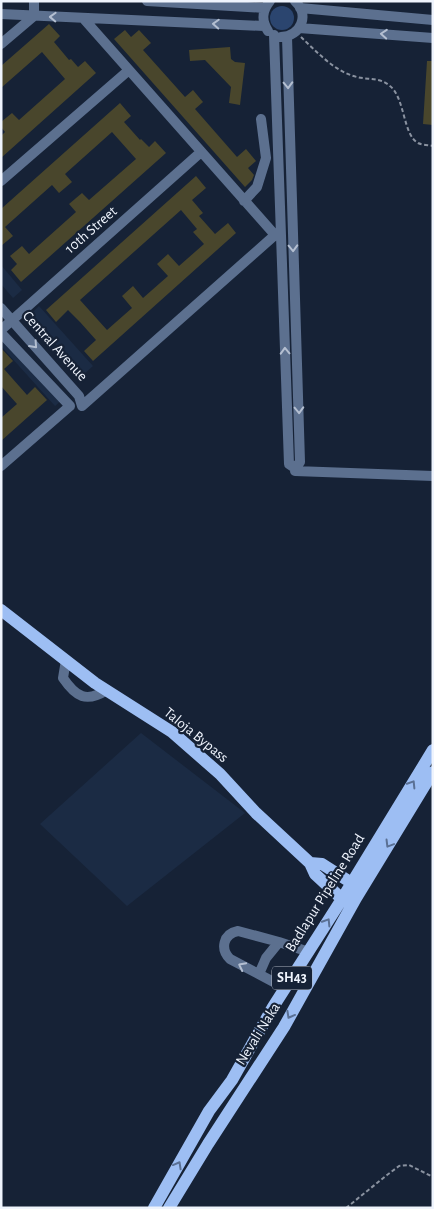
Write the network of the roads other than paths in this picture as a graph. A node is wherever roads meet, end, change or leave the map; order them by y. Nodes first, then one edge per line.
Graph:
1 (34, 1) edge
2 (147, 1) edge
3 (267, 5) edge
4 (298, 5) edge
5 (1, 14) edge
6 (34, 16) junction
7 (83, 18) junction
8 (433, 20) edge
9 (264, 26) junction
10 (294, 32) junction
11 (274, 35) junction
12 (433, 38) edge
13 (1, 44) edge
14 (129, 70) junction
15 (262, 120) dead end
16 (201, 152) junction
17 (1, 181) edge
18 (244, 201) junction
19 (1, 308) edge
20 (12, 320) junction
21 (1, 331) edge
22 (70, 406) junction
23 (82, 406) junction
24 (1, 466) edge
25 (295, 468) junction
26 (433, 476) edge
27 (1, 610) edge
28 (66, 660) junction
29 (107, 690) junction
30 (433, 750) edge
31 (433, 772) edge
32 (310, 863) junction
33 (356, 887) junction
34 (347, 902) junction
35 (279, 942) junction
36 (308, 952) junction
37 (259, 974) junction
38 (286, 988) junction
39 (232, 1080) junction
40 (245, 1086) junction
41 (154, 1208) edge
42 (169, 1208) edge

1 - 6 street
2 - 3 street
3 - 9 street
4 - 8 street
4 - 10 street
5 - 6 street
7 -> 6 street
6 - 13 street
9 -> 7 street
7 - 14 street
9 - 11 street
10 - 11 street
12 -> 10 street
10 -> 25 street
25 -> 11 street
14 - 16 street
14 - 17 street
15 - 18 street
16 - 18 street
16 - 20 street, 10th Street
18 - 23 street
19 - 20 street, Central Avenue
20 - 21 street, 10th Street
20 -> 23 street, Central Avenue
21 - 22 street, Central Avenue
22 - 23 street
22 - 24 street
25 - 26 street
27 - 28 main road, Taloja Bypass
28 - 29 main road, Taloja Bypass
28 - 29 street
29 - 32 main road, Taloja Bypass
33 -> 30 main road, Badlapur Pipeline Road / SH43
31 -> 33 main road, SH43
32 - 33 main road
32 - 34 main road, Taloja Bypass
33 - 34 main road, Badlapur Pipeline Road / SH43
36 -> 34 main road, Badlapur Pipeline Road / SH43
34 -> 40 main road, Nevali Naka / SH43
35 - 36 street
35 - 37 street
37 -> 35 street
36 - 38 main road, Badlapur Pipeline Road / SH43
37 - 38 street
38 - 39 main road, Badlapur Pipeline Road / SH43
39 - 40 main road
41 -> 39 main road, Badlapur Pipeline Road / SH43
40 - 42 main road, Nevali Naka / SH43

